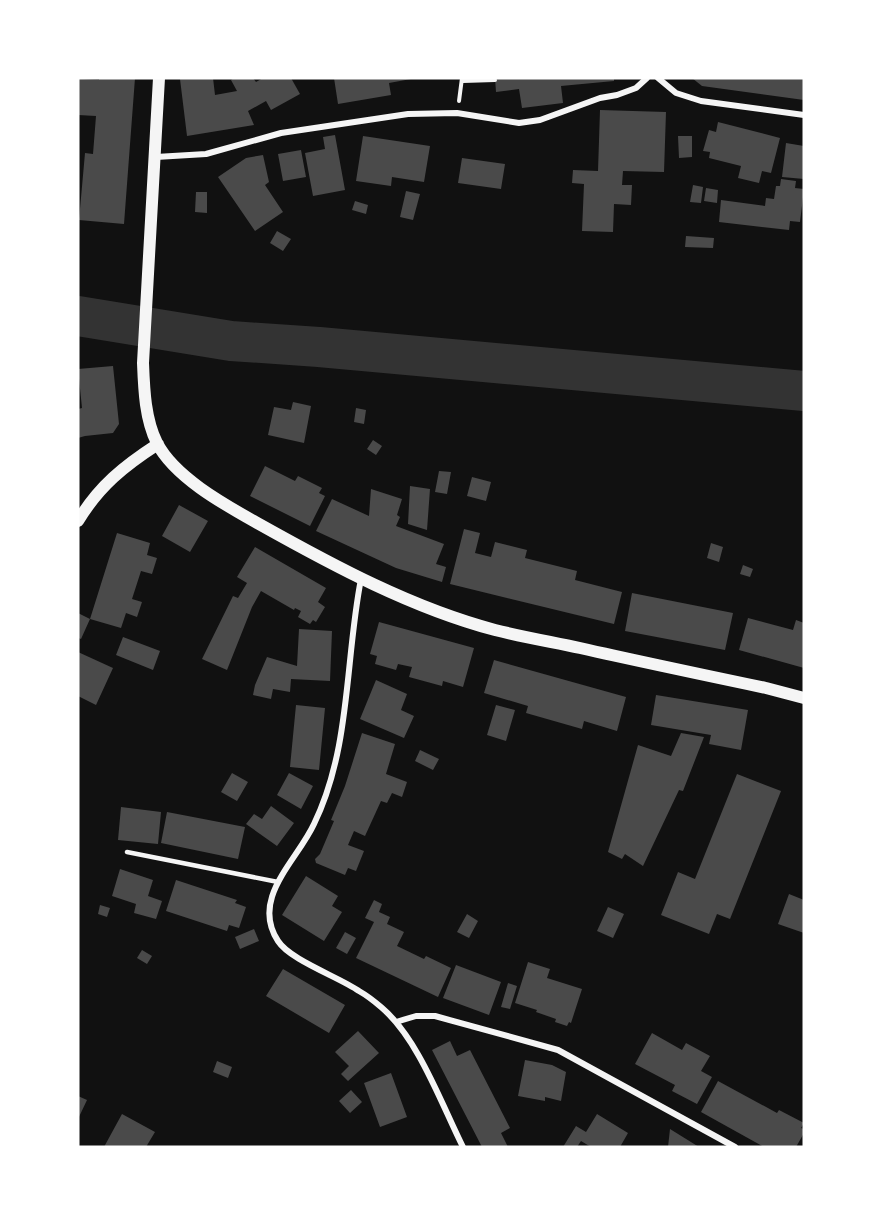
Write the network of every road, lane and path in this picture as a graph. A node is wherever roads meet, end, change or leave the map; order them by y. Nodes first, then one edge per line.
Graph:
1 (159, 78) edge
2 (647, 78) edge
3 (658, 78) edge
4 (463, 80) edge
5 (495, 80) dead end
6 (457, 113) junction
7 (804, 115) edge
8 (156, 157) junction
9 (158, 444) junction
10 (78, 521) edge
11 (361, 579) junction
12 (804, 698) edge
13 (127, 852) dead end
14 (278, 882) junction
15 (396, 1022) junction
16 (463, 1147) edge
17 (735, 1147) edge

1 - 8 main road
2 - 6 street
3 - 7 street
4 - 5 path
4 - 6 path
6 - 8 street
8 - 9 main road
9 - 10 main road
9 - 11 main road
11 - 12 main road
11 - 14 street
13 - 14 lane
14 - 15 street
15 - 16 street
15 - 17 street

